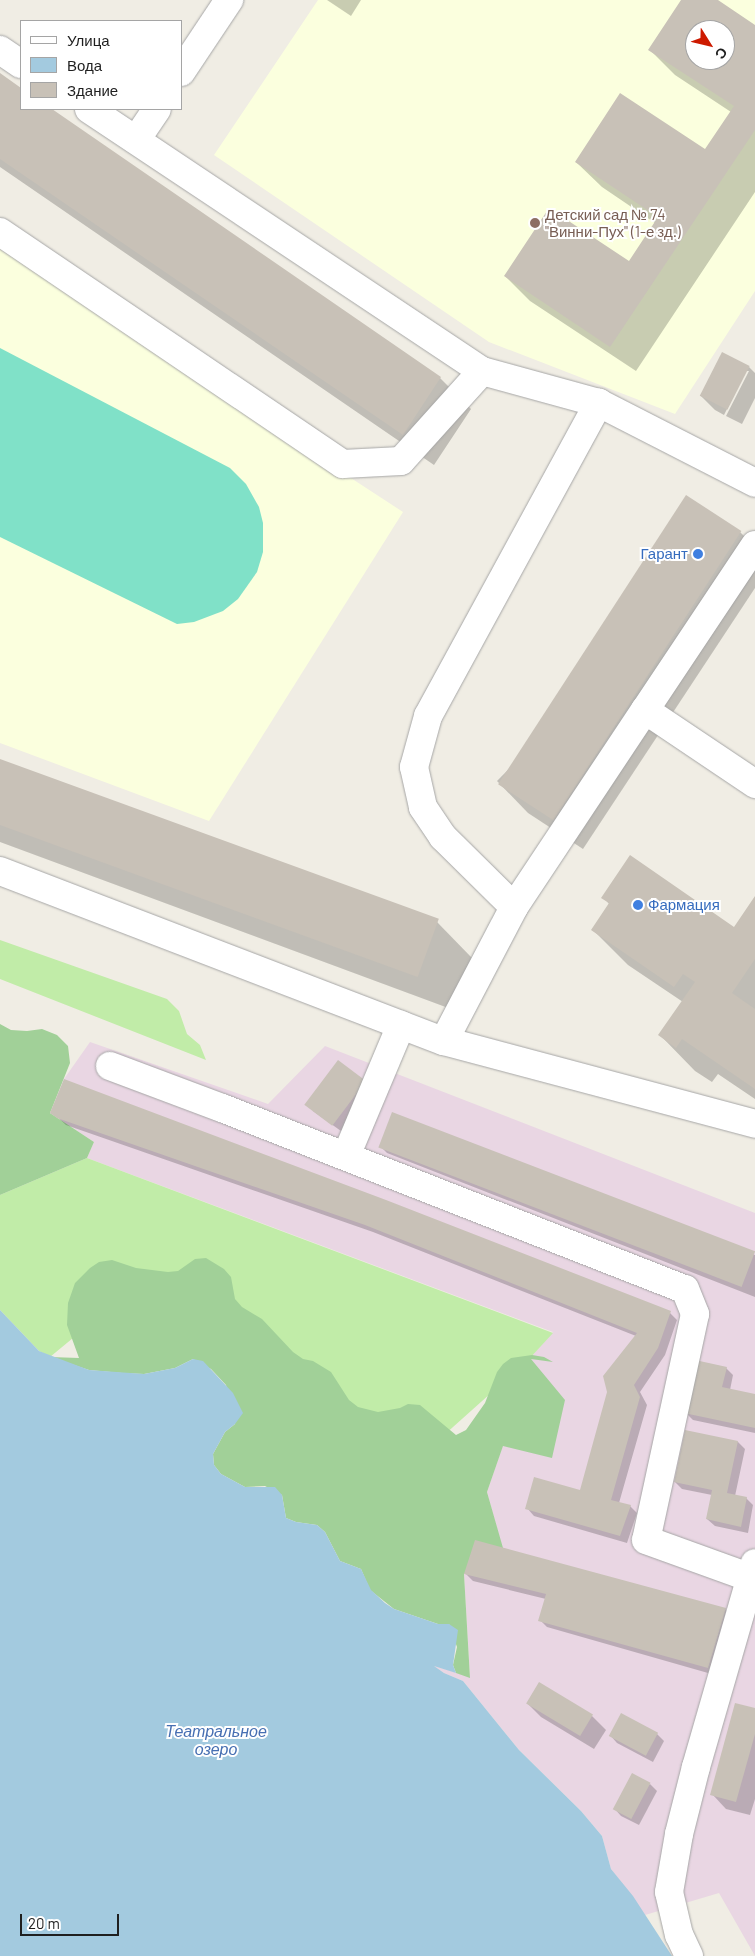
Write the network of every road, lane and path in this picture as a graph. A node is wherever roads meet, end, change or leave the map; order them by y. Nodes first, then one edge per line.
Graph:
1 (229, 0) edge
2 (0, 50) edge
3 (20, 63) edge
4 (182, 70) edge
5 (91, 110) edge
6 (156, 110) edge
7 (136, 140) junction
8 (0, 232) edge
9 (482, 371) junction
10 (599, 403) junction
11 (755, 483) edge
12 (755, 545) edge
13 (645, 710) junction
14 (755, 784) edge
15 (0, 871) edge
16 (514, 907) junction
17 (401, 1025) junction
18 (444, 1041) junction
19 (110, 1066) dead end
20 (755, 1124) edge
21 (346, 1156) junction
22 (753, 1570) edge
23 (689, 1956) edge

1 - 4 lane
2 - 3 lane
5 - 7 lane
6 - 7 lane
7 - 9 lane
8 - 9 lane
9 - 10 lane
10 - 11 lane
10 - 16 lane
12 - 13 lane
13 - 14 lane
13 - 16 lane
15 - 17 lane
16 - 18 lane
17 - 18 lane
17 - 21 lane
18 - 20 lane
19 - 21 lane
21 - 22 lane
22 - 23 lane

